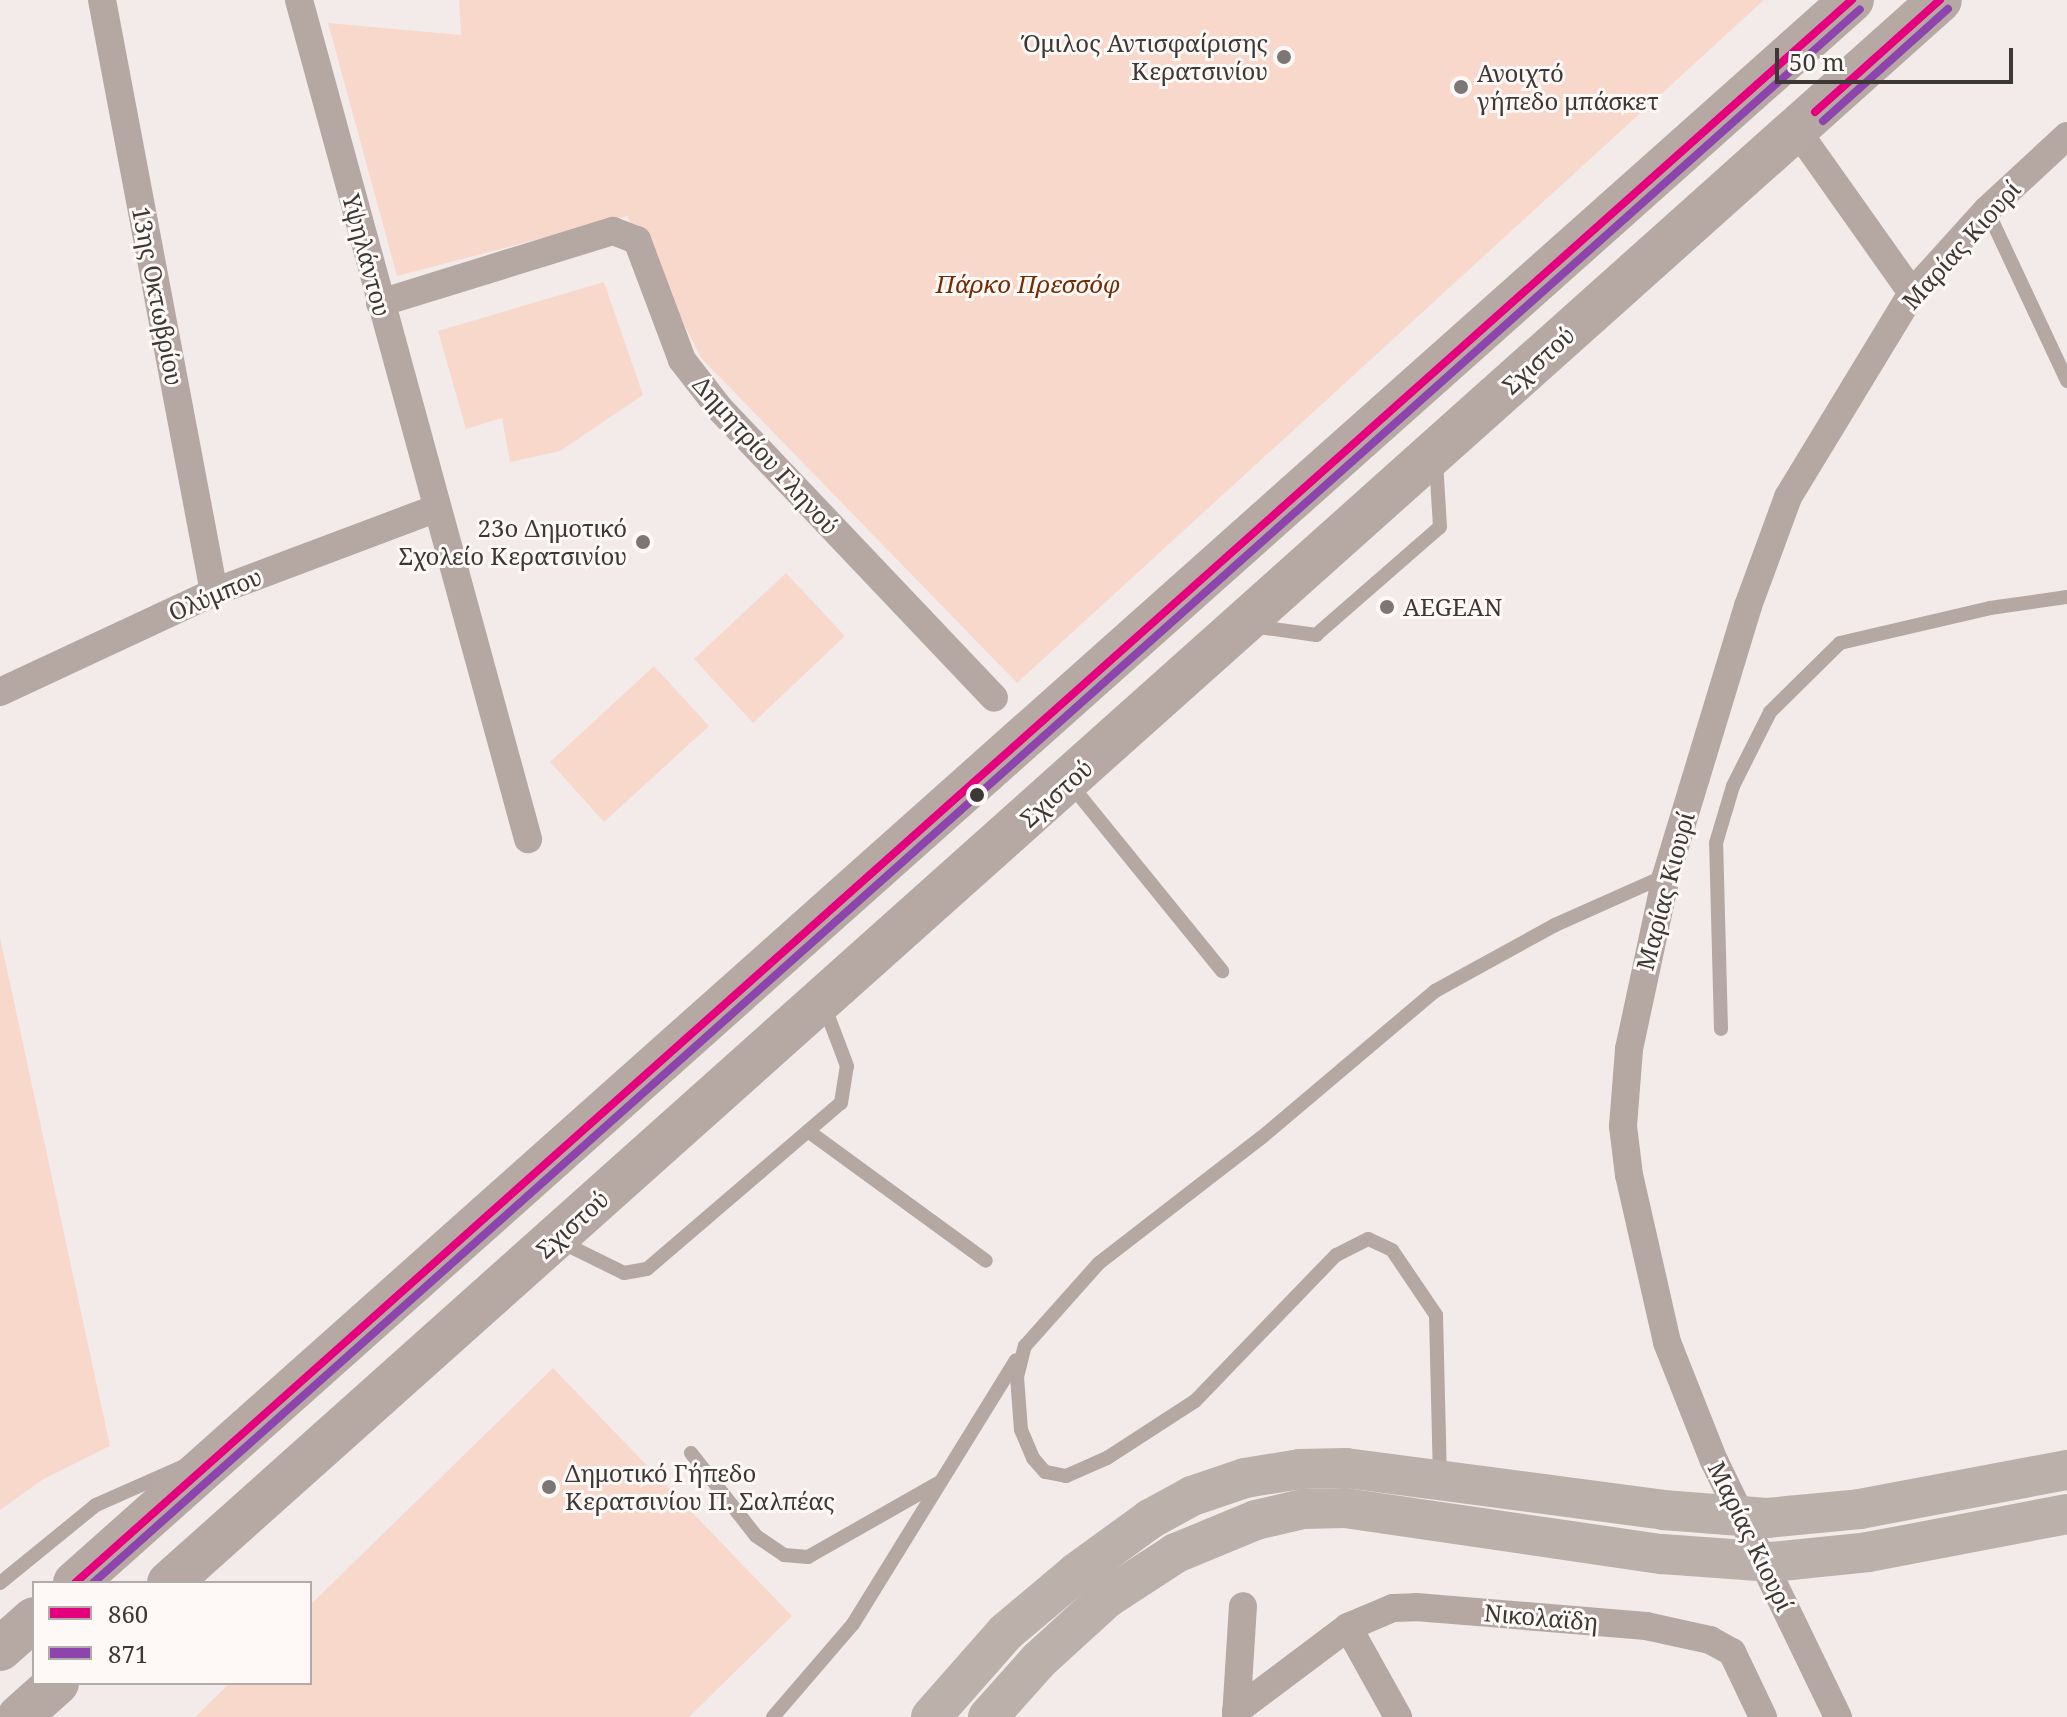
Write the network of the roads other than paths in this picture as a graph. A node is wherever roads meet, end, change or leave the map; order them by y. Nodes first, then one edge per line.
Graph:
1 (102, 0) edge
2 (299, 0) edge
3 (1852, 0) edge
4 (1940, 0) edge
5 (1796, 129) junction
6 (2067, 136) edge
7 (1987, 210) junction
8 (1912, 293) junction
9 (380, 303) junction
10 (2067, 381) edge
11 (1435, 452) junction
12 (435, 509) junction
13 (214, 592) junction
14 (2067, 597) edge
15 (1243, 625) junction
16 (0, 692) edge
17 (994, 698) dead end
18 (1068, 782) junction
19 (528, 839) dead end
20 (1666, 876) junction
21 (1222, 971) dead end
22 (822, 1001) junction
23 (1721, 1029) dead end
24 (808, 1131) junction
25 (555, 1239) junction
26 (986, 1261) dead end
27 (1025, 1346) junction
28 (691, 1453) dead end
29 (222, 1454) junction
30 (2067, 1470) edge
31 (1440, 1481) junction
32 (938, 1483) junction
33 (2067, 1514) edge
34 (77, 1581) edge
35 (171, 1581) edge
36 (0, 1583) edge
37 (1243, 1606) dead end
38 (32, 1621) edge
39 (1348, 1627) junction
40 (0, 1649) edge
41 (55, 1685) edge
42 (1236, 1714) edge
43 (19, 1717) edge
44 (773, 1717) edge
45 (931, 1717) edge
46 (988, 1717) edge
47 (1398, 1717) edge
48 (1763, 1717) edge
49 (1838, 1717) edge

1 - 13 street, 13ης Οκτωβρίου
2 - 9 street, Υψηλάντου
3 - 29 main road
4 - 5 main road, Σχιστού
5 - 8 street
5 - 11 main road, Σχιστού
6 - 7 street, Μαρίας Κιουρί
7 - 8 street, Μαρίας Κιουρί
7 - 10 lane
8 - 20 street, Μαρίας Κιουρί
9 - 12 street, Υψηλάντου
9 - 17 street, Δημητρίου Γληνού
11 - 15 main road, Σχιστού
11 - 15 lane
12 - 13 street, Ολύμπου
12 - 19 street, Υψηλάντου
13 - 16 street, Ολύμπου
14 - 23 lane
15 - 18 main road, Σχιστού
18 - 21 lane
18 - 22 main road, Σχιστού
20 - 27 lane
20 - 49 street, Μαρίας Κιουρί
22 - 24 lane
22 - 25 main road, Σχιστού
24 - 25 lane
24 - 26 lane
25 - 35 main road, Σχιστού
27 - 31 lane
27 - 32 lane
28 - 32 lane
29 - 34 main road
29 - 36 lane
30 - 31 main road, bridge
31 - 45 main road
32 - 44 lane
33 - 46 main road, bridge
37 - 42 street
38 - 40 main road
39 - 42 street, Νικολαϊδη
39 - 47 street
39 - 48 street, Νικολαϊδη
41 - 43 main road

